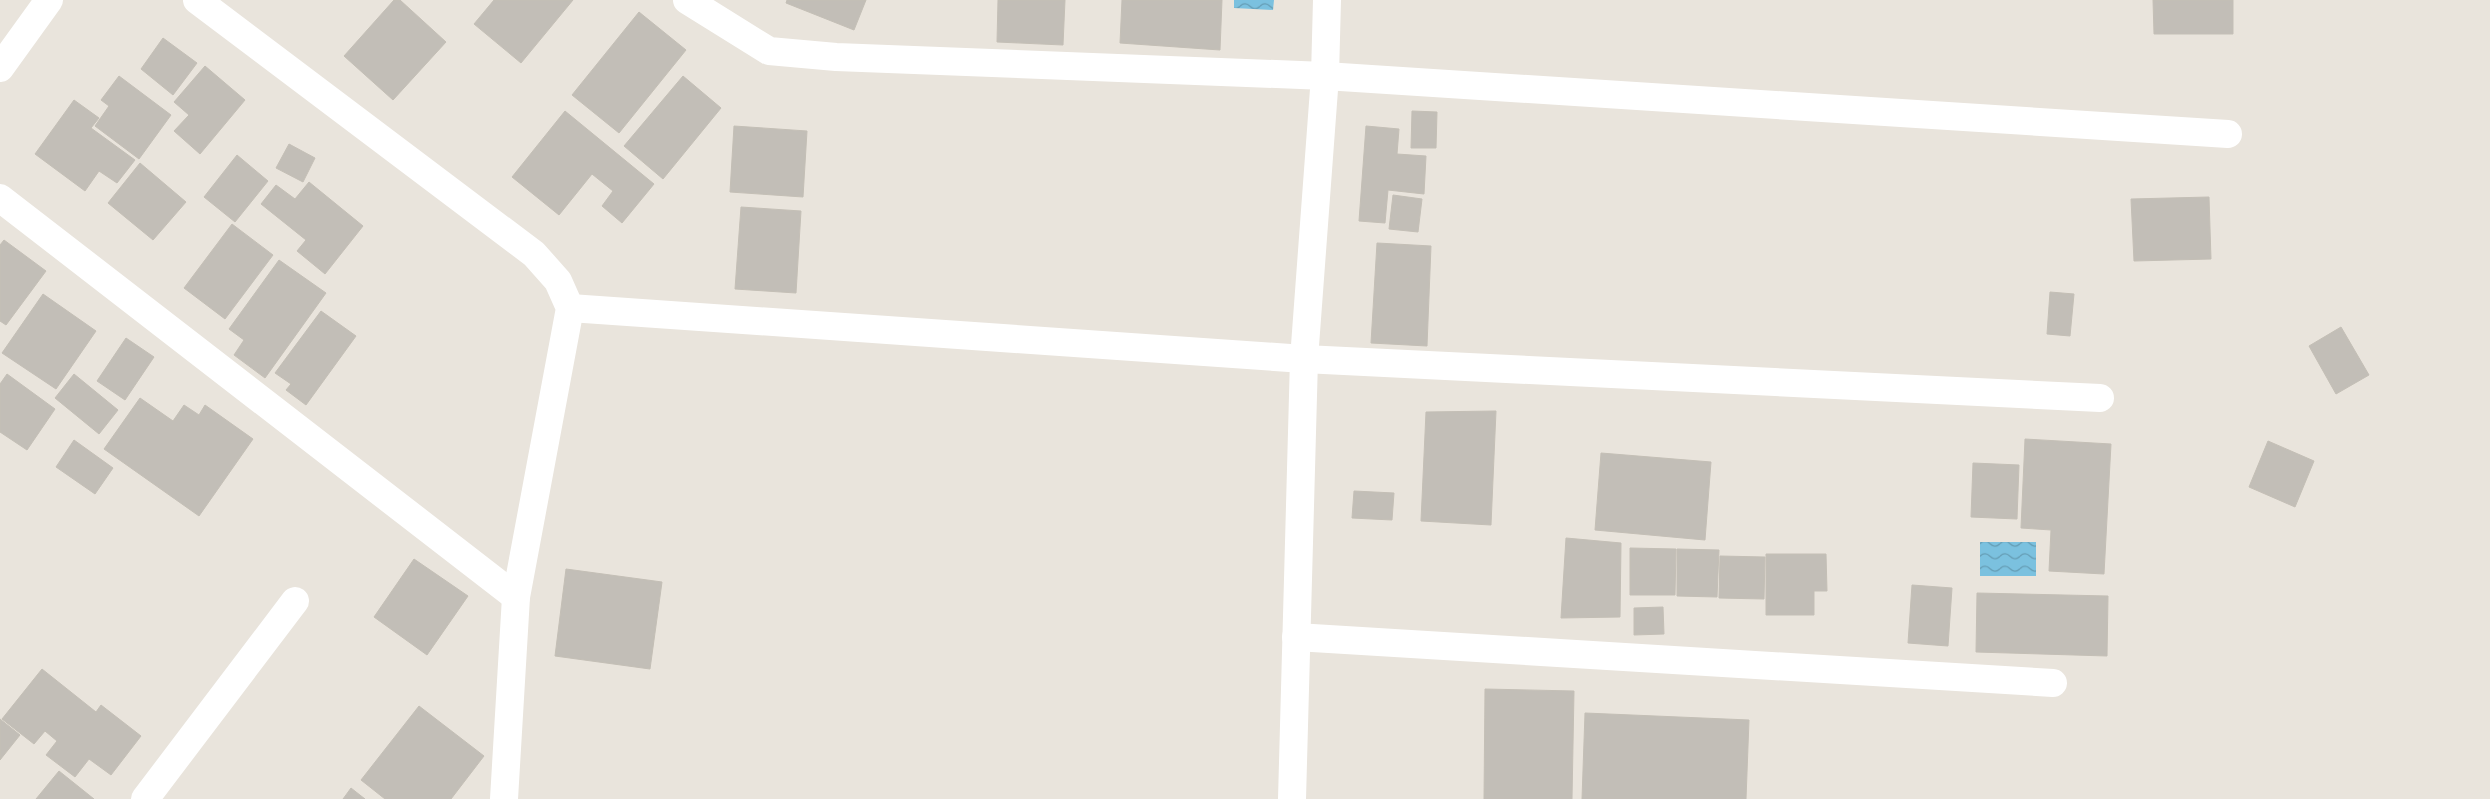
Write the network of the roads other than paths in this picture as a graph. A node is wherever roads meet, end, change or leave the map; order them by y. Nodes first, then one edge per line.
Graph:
1 (49, 0) edge
2 (197, 0) edge
3 (687, 0) edge
4 (1327, 0) edge
5 (0, 68) edge
6 (1325, 76) junction
7 (2228, 134) dead end
8 (0, 198) edge
9 (570, 308) junction
10 (1304, 359) junction
11 (2100, 398) dead end
12 (516, 597) junction
13 (295, 600) dead end
14 (1296, 637) junction
15 (2053, 683) dead end
16 (145, 799) edge
17 (504, 799) edge
18 (1292, 799) edge

1 - 5 street
2 - 9 street
3 - 6 street
4 - 6 street
6 - 7 street
6 - 10 street
8 - 12 street
9 - 10 street
9 - 12 street
10 - 11 street
10 - 14 street
12 - 17 street
13 - 16 street
14 - 15 street
14 - 18 street

